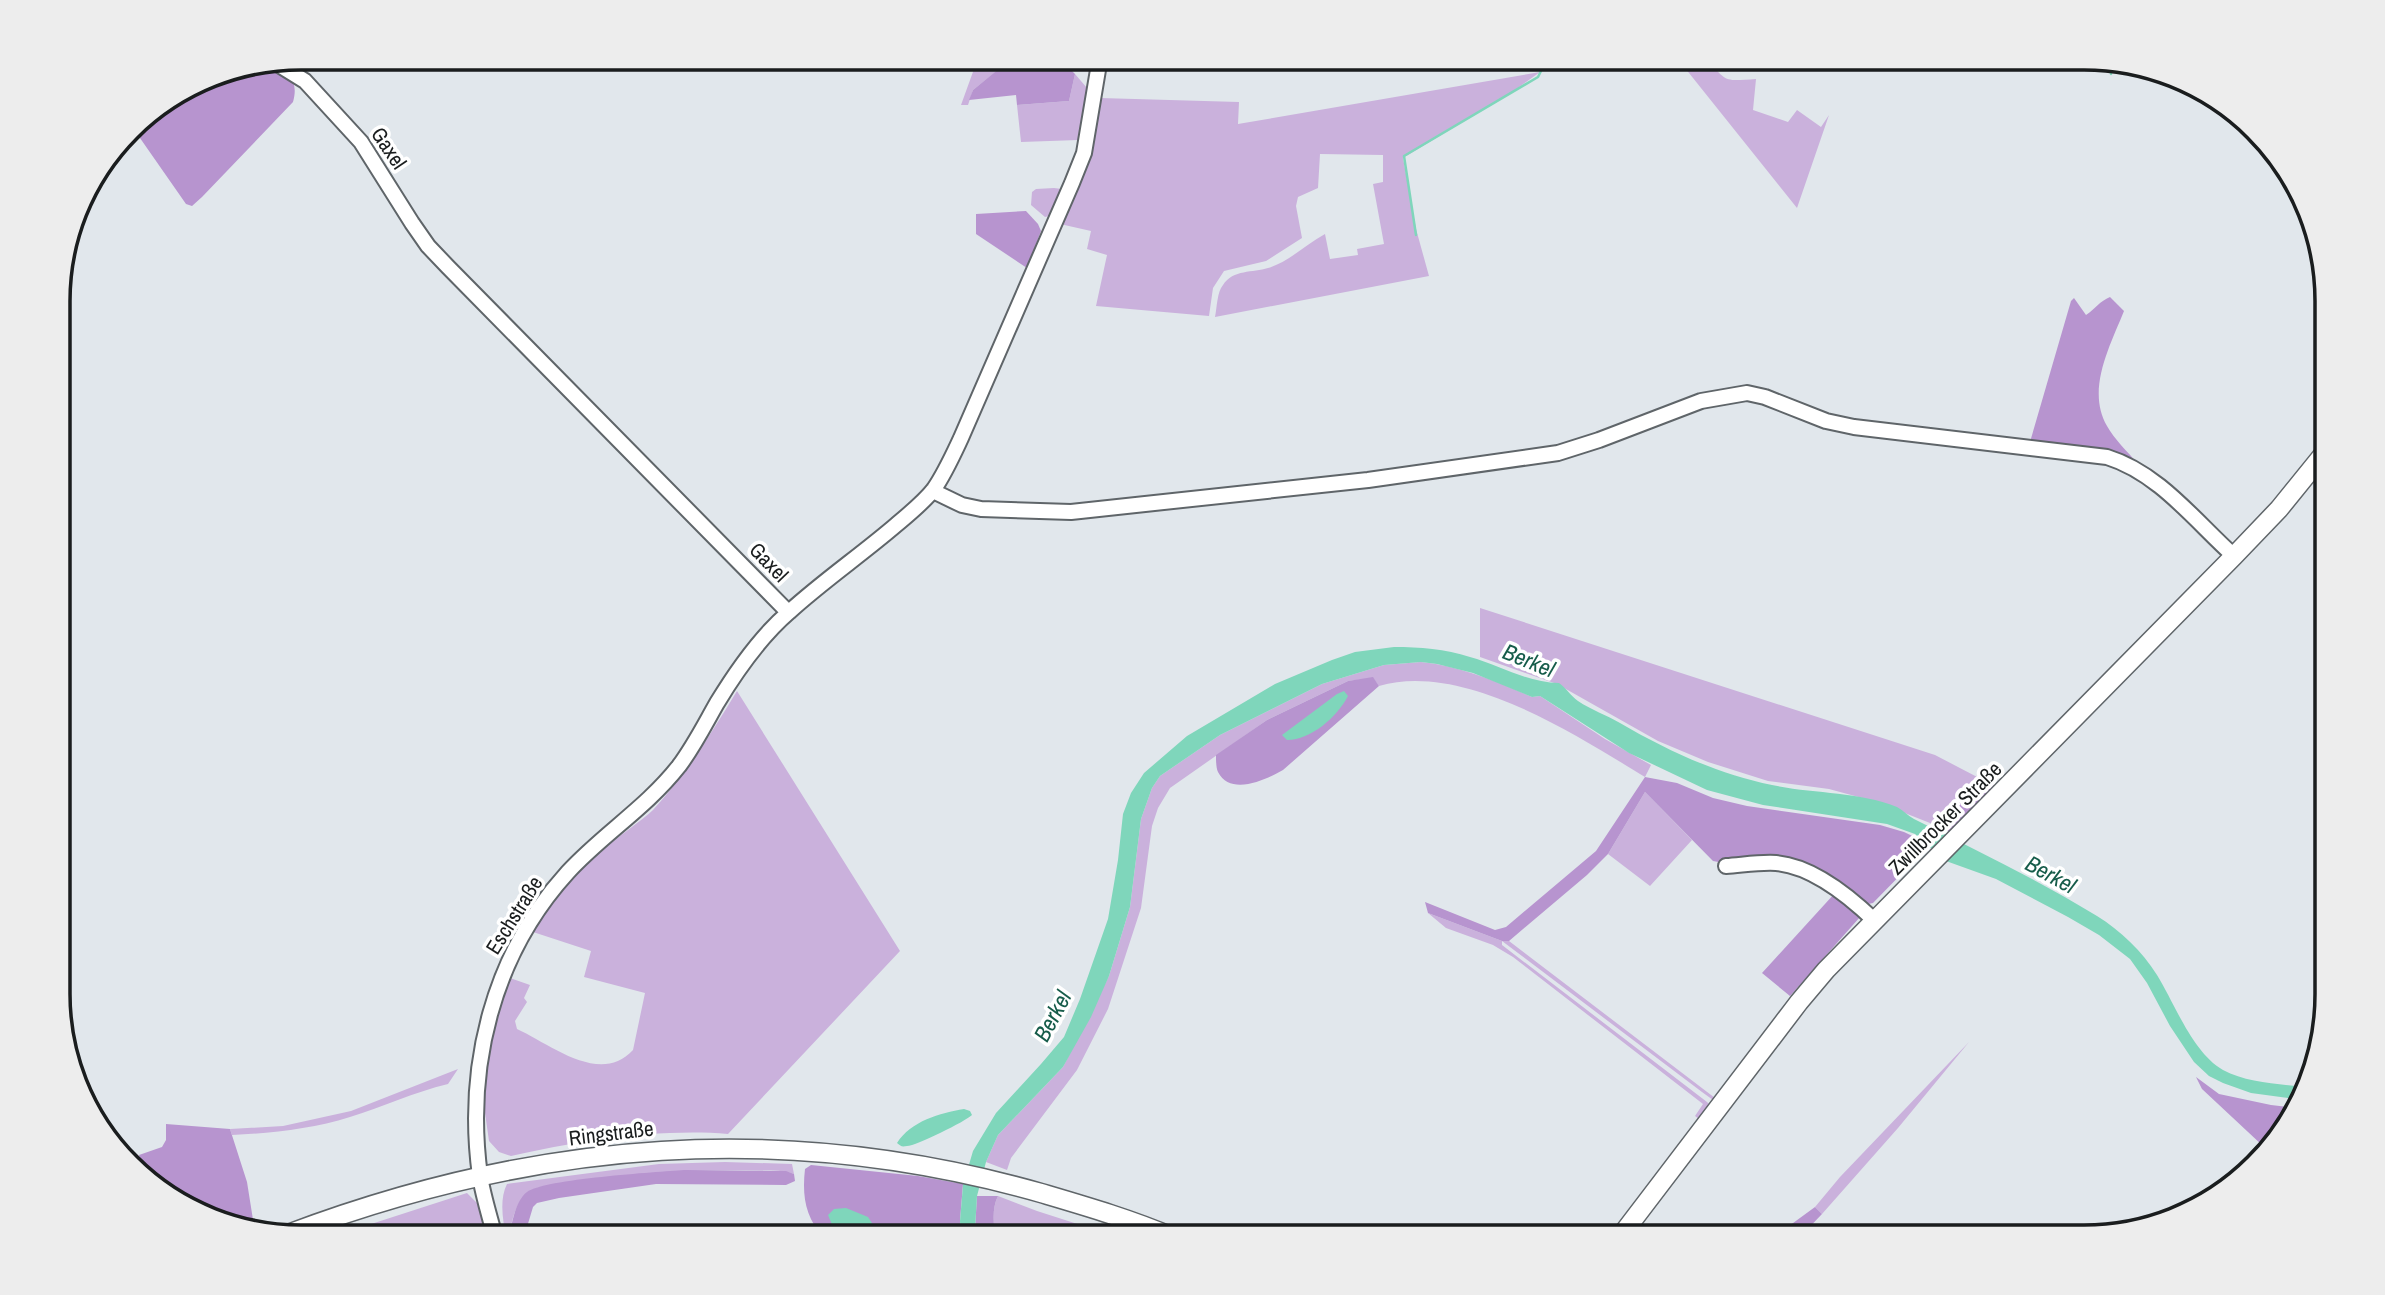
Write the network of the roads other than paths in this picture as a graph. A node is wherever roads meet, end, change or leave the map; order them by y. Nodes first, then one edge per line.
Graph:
1 (1098, 70) edge
2 (289, 71) edge
3 (2315, 465) edge
4 (933, 491) junction
5 (2234, 556) junction
6 (788, 612) junction
7 (1726, 866) dead end
8 (1875, 921) junction
9 (481, 1176) junction
10 (313, 1225) edge
11 (492, 1225) edge
12 (1140, 1225) edge
13 (1629, 1225) edge

1 - 4 street, Gaxel
2 - 6 street, Gaxel
3 - 5 main road, Zwillbrocker Straße
4 - 5 street
4 - 6 street, Gaxel
5 - 8 main road, Zwillbrocker Straße
6 - 9 street, Eschstraße
7 - 8 street
8 - 13 main road, Zwillbrocker Straße
9 - 10 main road, Ringstraße
9 - 11 street, Eschstraße
9 - 12 main road, Ringstraße

